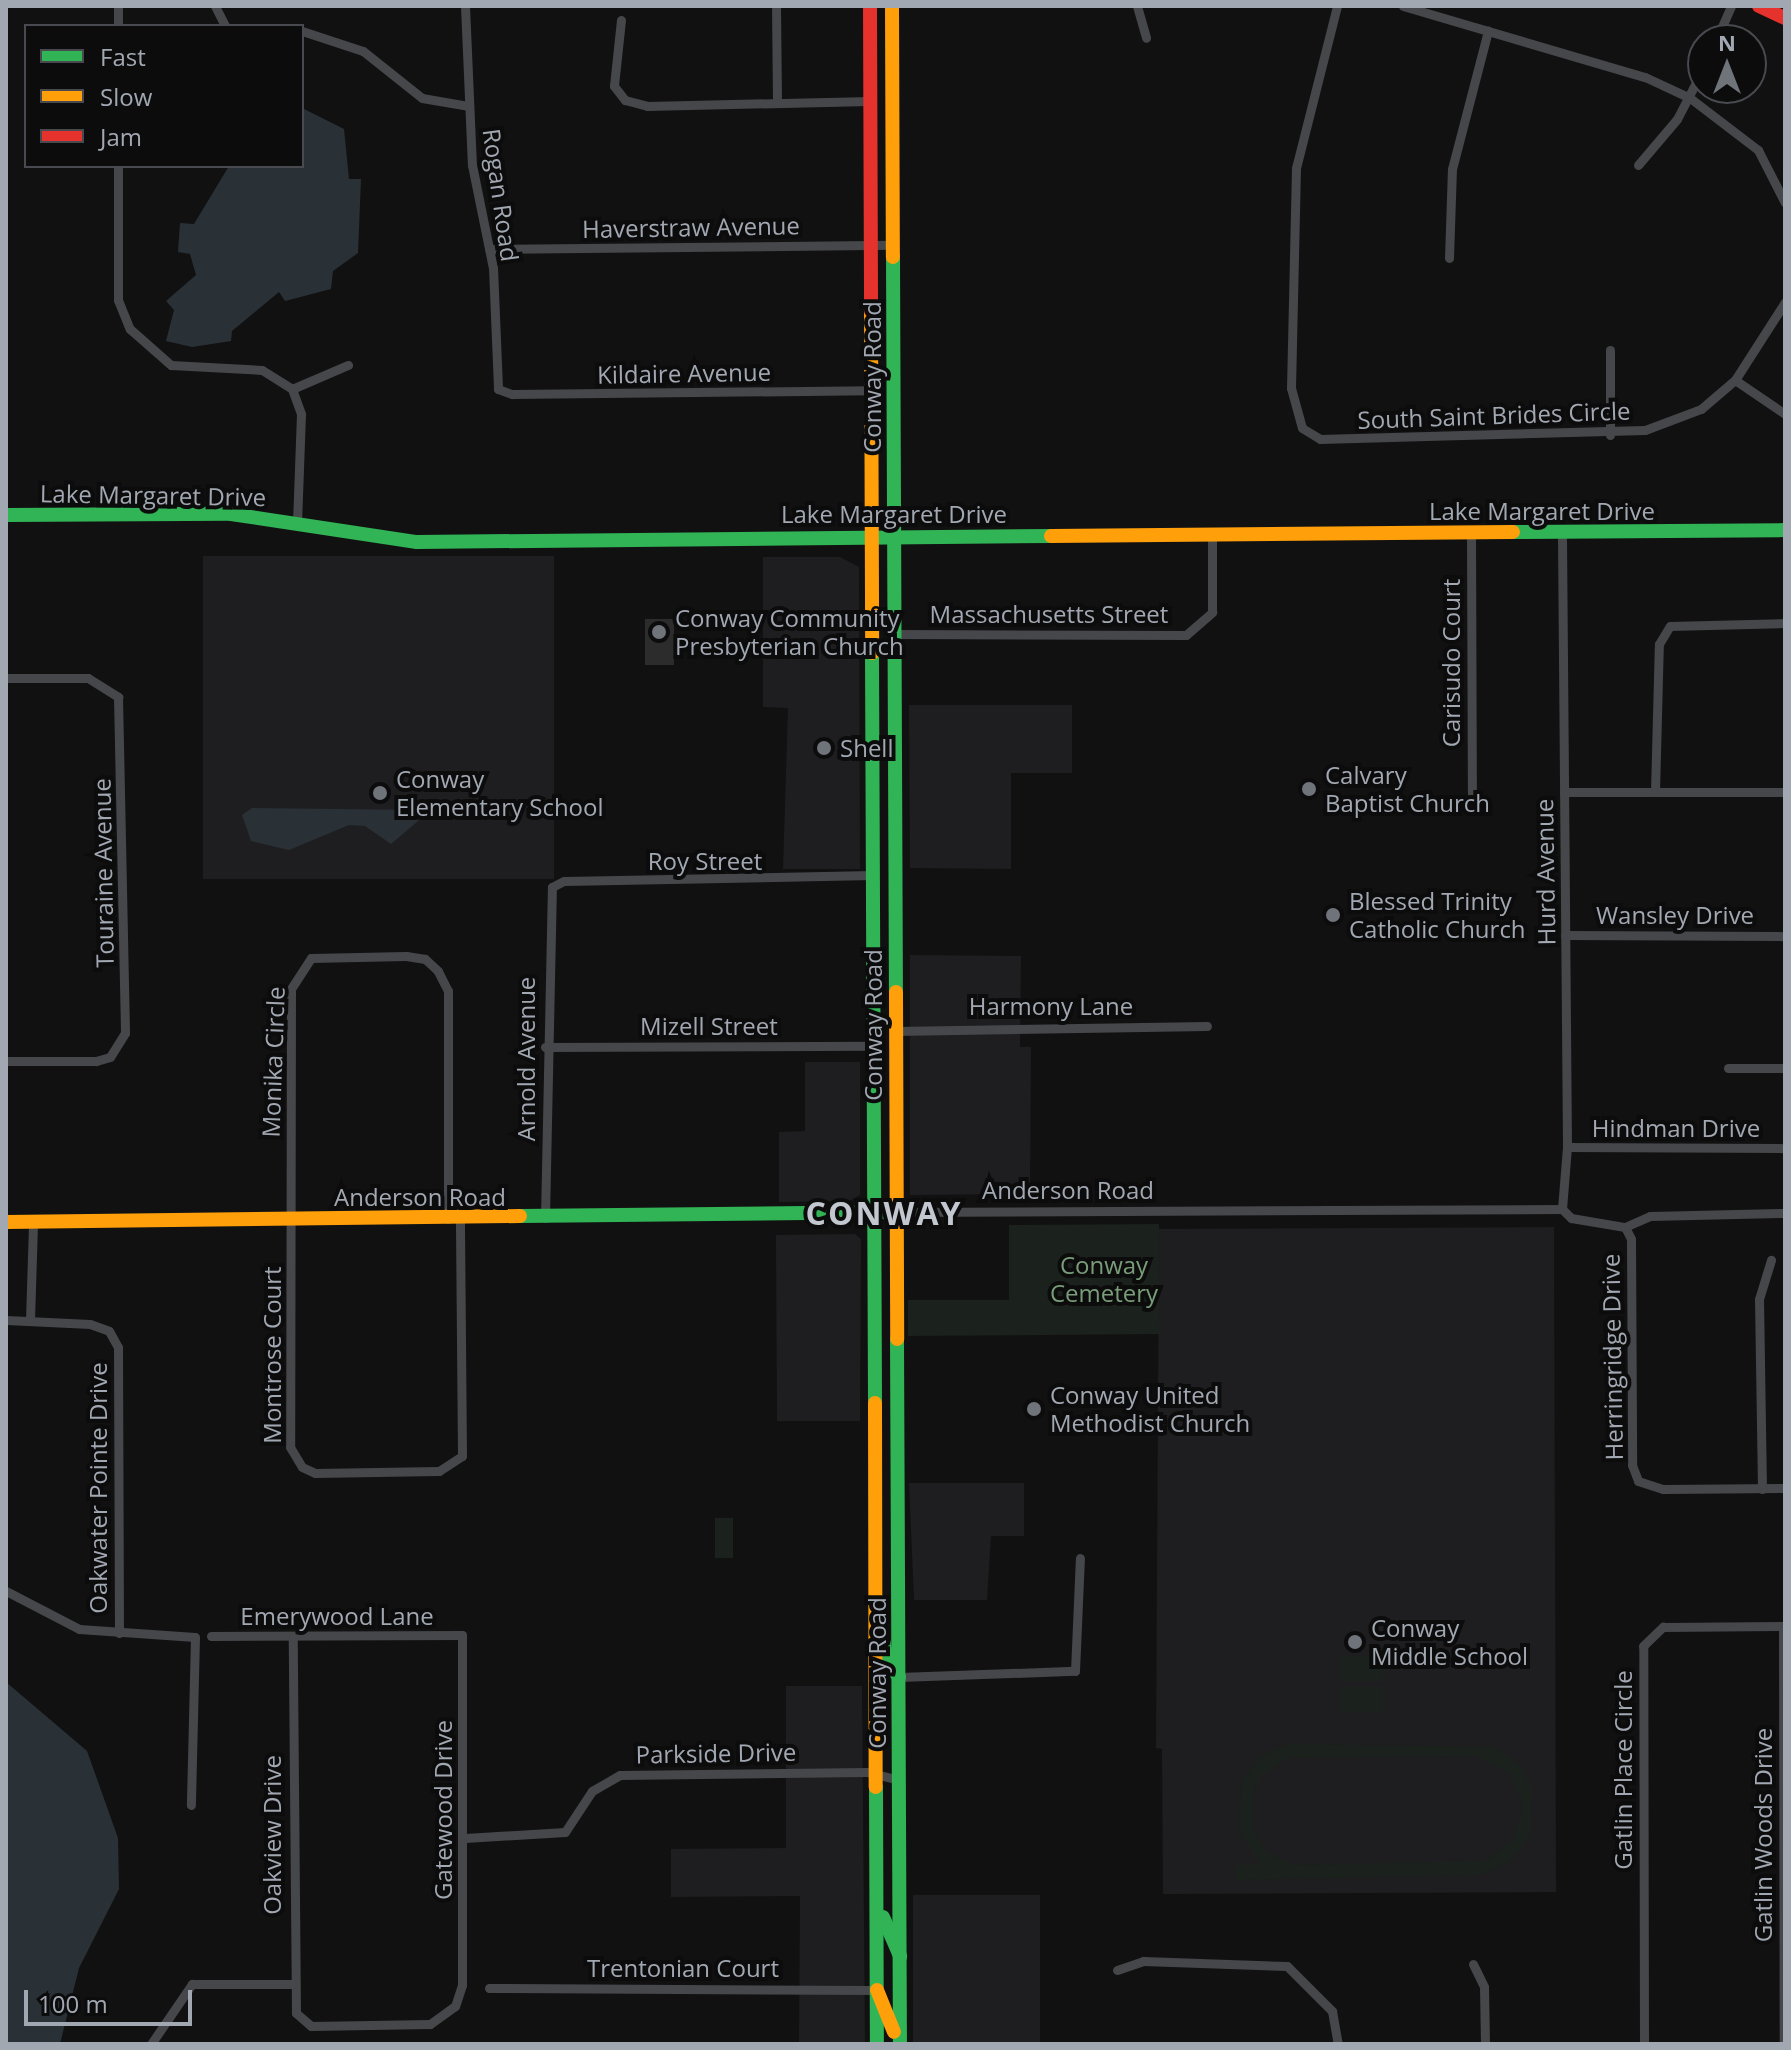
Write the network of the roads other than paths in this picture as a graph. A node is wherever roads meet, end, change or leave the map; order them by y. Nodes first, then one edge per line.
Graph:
1 (215, 6) edge
2 (465, 6) edge
3 (776, 6) edge
4 (870, 6) edge
5 (892, 6) edge
6 (1137, 6) edge
7 (1337, 6) edge
8 (1403, 6) edge
9 (1759, 6) edge
10 (1785, 18) edge
11 (621, 20) dead end
12 (222, 24) edge
13 (1488, 31) junction
14 (304, 32) edge
15 (1146, 38) dead end
16 (1687, 97) edge
17 (870, 101) junction
18 (777, 102) junction
19 (1687, 102) edge
20 (1698, 104) edge
21 (469, 106) junction
22 (1638, 165) dead end
23 (118, 168) edge
24 (1785, 203) edge
25 (870, 245) junction
26 (893, 245) junction
27 (489, 249) junction
28 (1449, 258) dead end
29 (1785, 302) edge
30 (1610, 350) dead end
31 (348, 365) dead end
32 (1735, 380) junction
33 (292, 389) junction
34 (498, 389) joint
35 (871, 390) junction
36 (1785, 414) edge
37 (1610, 435) junction
38 (6, 515) edge
39 (297, 524) junction
40 (1785, 530) edge
41 (1471, 533) junction
42 (1562, 533) junction
43 (1212, 534) junction
44 (872, 536) junction
45 (894, 536) junction
46 (1785, 623) edge
47 (895, 634) junction
48 (6, 678) edge
49 (1564, 792) junction
50 (1655, 792) junction
51 (1785, 792) edge
52 (1472, 793) dead end
53 (873, 875) junction
54 (548, 899) joint
55 (1565, 935) junction
56 (1785, 936) edge
57 (873, 978) junction
58 (1207, 1026) dead end
59 (895, 1031) junction
60 (872, 1046) junction
61 (545, 1047) junction
62 (6, 1061) edge
63 (1728, 1068) dead end
64 (1785, 1068) edge
65 (1567, 1147) junction
66 (1785, 1148) edge
67 (1562, 1209) junction
68 (894, 1212) junction
69 (872, 1213) junction
70 (1785, 1213) edge
71 (545, 1218) junction
72 (454, 1219) junction
73 (291, 1220) junction
74 (6, 1222) edge
75 (33, 1222) junction
76 (1625, 1227) junction
77 (1771, 1260) dead end
78 (6, 1320) edge
79 (30, 1320) junction
80 (873, 1459) junction
81 (896, 1466) junction
82 (1785, 1488) edge
83 (1762, 1489) junction
84 (1080, 1558) dead end
85 (6, 1591) edge
86 (876, 1603) junction
87 (1784, 1626) edge
88 (119, 1633) junction
89 (462, 1635) joint
90 (211, 1636) dead end
91 (293, 1636) junction
92 (899, 1677) junction
93 (876, 1774) junction
94 (899, 1780) junction
95 (191, 1805) dead end
96 (465, 1838) junction
97 (877, 1889) junction
98 (900, 1956) junction
99 (1473, 1964) dead end
100 (1117, 1970) dead end
101 (292, 1984) junction
102 (489, 1988) dead end
103 (877, 1990) junction
104 (311, 2026) joint
105 (151, 2044) edge
106 (877, 2044) edge
107 (899, 2044) edge
108 (1338, 2044) edge
109 (1485, 2044) edge
110 (1644, 2044) edge
111 (1784, 2044) edge

1 - 12 street
2 - 21 street, Rogan Road
3 - 18 street
4 - 17 main road, Conway Road
5 - 26 main road, Conway Road
6 - 15 street
7 - 37 street, South Saint Brides Circle
8 - 13 street
9 - 10 main road
11 - 18 street
13 - 16 street
13 - 28 street
14 - 21 street
17 - 18 street
17 - 25 main road, Conway Road
19 - 22 street
20 - 24 street
21 - 27 street, Rogan Road
23 - 33 street
25 - 26 street, Haverstraw Avenue
25 - 27 street, Haverstraw Avenue
25 - 35 main road, Conway Road
26 - 45 main road, Conway Road
27 - 34 street, Rogan Road
29 - 32 street, South Saint Brides Circle
30 - 37 street
31 - 33 street
32 - 36 street
32 - 37 street, South Saint Brides Circle
33 - 39 street
34 - 35 street, Kildaire Avenue
35 - 44 main road, Conway Road
38 - 39 main road, Lake Margaret Drive
39 - 44 main road, Lake Margaret Drive
40 - 42 main road, Lake Margaret Drive
41 - 42 main road, Lake Margaret Drive
41 - 43 main road, Lake Margaret Drive
41 - 52 street, Carisudo Court
42 - 49 street, Hurd Avenue
43 - 45 main road, Lake Margaret Drive
43 - 47 street, Massachusetts Street
44 - 45 main road, Lake Margaret Drive
44 - 53 main road, Conway Road
45 - 47 main road, Conway Road
46 - 50 street
47 - 59 main road, Conway Road
48 - 62 street, Touraine Avenue
49 - 50 street
49 - 55 street, Hurd Avenue
50 - 51 street
53 - 54 street, Roy Street
53 - 57 main road, Conway Road
54 - 61 street, Arnold Avenue
55 - 56 street, Wansley Drive
55 - 65 street, Hurd Avenue
57 - 59 main road
57 - 60 main road, Conway Road
58 - 59 street, Harmony Lane
59 - 68 main road, Conway Road
60 - 61 street, Mizell Street
60 - 69 main road, Conway Road
61 - 71 street, Arnold Avenue
63 - 64 street
65 - 66 street, Hindman Drive
65 - 67 street, Hurd Avenue
67 - 68 street, Anderson Road
67 - 76 street, Anderson Road
68 - 69 main road, Anderson Road
68 - 81 main road, Conway Road
69 - 71 main road, Anderson Road
69 - 80 main road, Conway Road
70 - 76 street, Anderson Road
71 - 72 main road, Anderson Road
72 - 73 main road, Anderson Road
72 - 73 street, Monika Circle
72 - 73 street, Montrose Court
73 - 75 main road, Anderson Road
74 - 75 main road, Anderson Road
75 - 79 street
76 - 83 street, Herringridge Drive
77 - 83 street
78 - 79 street
79 - 88 street, Oakwater Pointe Drive
80 - 81 street
80 - 86 main road, Conway Road
81 - 92 main road, Conway Road
82 - 83 street, Herringridge Drive
84 - 92 street
85 - 88 street
86 - 92 main road
86 - 93 main road, Conway Road
87 - 110 street, Gatlin Place Circle
87 - 111 street, Gatlin Woods Drive
88 - 95 street
89 - 91 street, Emerywood Lane
89 - 96 street, Gatewood Drive
90 - 91 street, Emerywood Lane
91 - 101 street, Oakview Drive
92 - 94 main road, Conway Road
93 - 94 street, Parkside Drive
93 - 96 street, Parkside Drive
93 - 97 main road, Conway Road
94 - 98 main road, Conway Road
96 - 104 street, Gatewood Drive
97 - 98 main road
97 - 103 main road, Conway Road
98 - 107 main road, Conway Road
99 - 109 street
100 - 108 street
101 - 104 street, Oakview Drive
101 - 105 street
102 - 103 street, Trentonian Court
103 - 106 main road, Conway Road
103 - 107 main road

